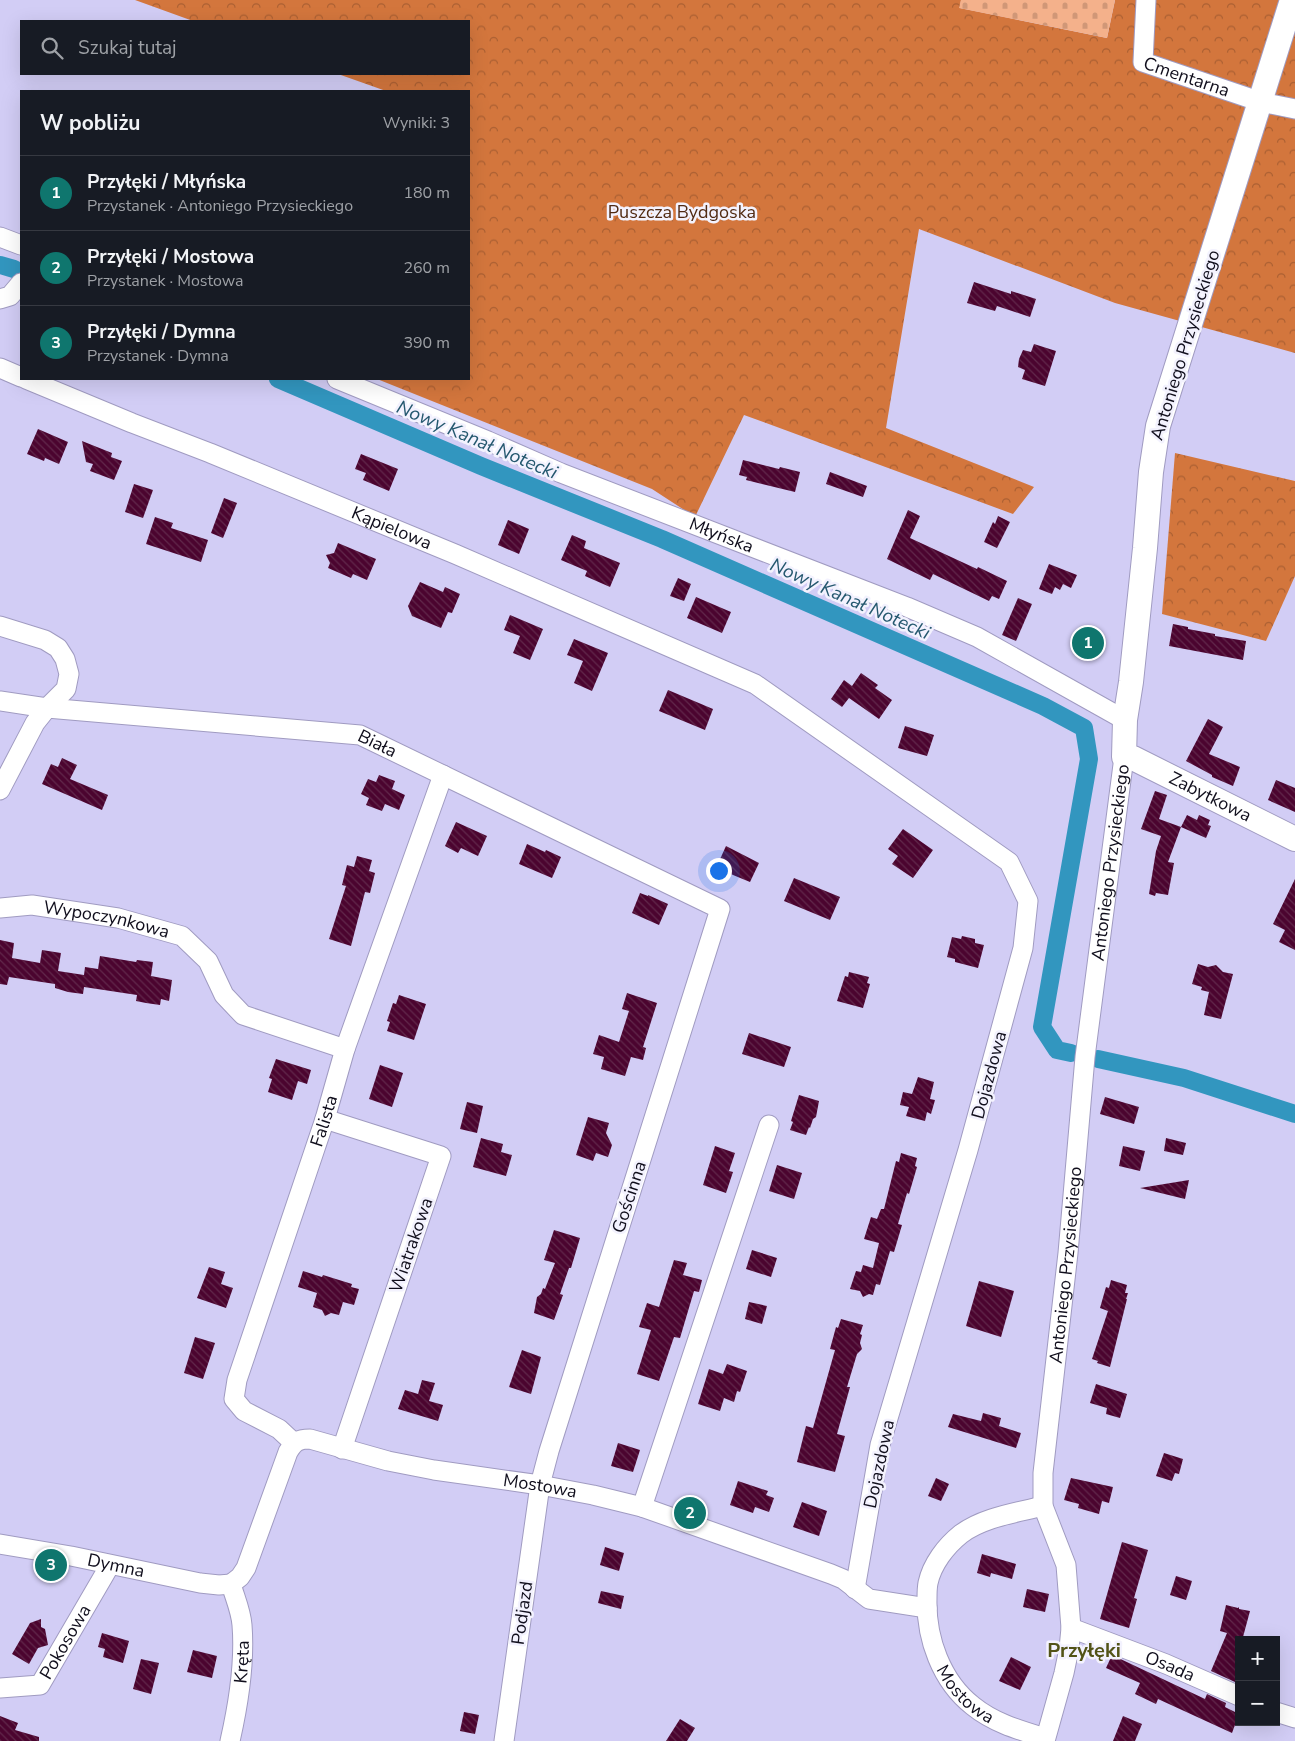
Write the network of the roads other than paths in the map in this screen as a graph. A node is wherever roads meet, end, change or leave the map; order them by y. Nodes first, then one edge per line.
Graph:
1 (1146, 0) edge
2 (1292, 0) edge
3 (1261, 102) junction
4 (1295, 109) edge
5 (0, 237) edge
6 (20, 245) edge
7 (20, 284) edge
8 (0, 299) edge
9 (0, 368) edge
10 (20, 377) edge
11 (28, 380) edge
12 (339, 380) edge
13 (0, 626) edge
14 (755, 684) joint
15 (0, 701) edge
16 (46, 708) junction
17 (1125, 720) junction
18 (1124, 756) junction
19 (444, 775) junction
20 (0, 790) edge
21 (1295, 839) edge
22 (0, 908) edge
23 (720, 909) joint
24 (345, 1049) junction
25 (325, 1119) junction
26 (769, 1125) dead end
27 (294, 1443) junction
28 (342, 1449) junction
29 (540, 1485) junction
30 (1043, 1506) junction
31 (642, 1507) junction
32 (0, 1544) edge
33 (110, 1565) junction
34 (231, 1584) junction
35 (856, 1589) junction
36 (927, 1608) junction
37 (1071, 1628) junction
38 (0, 1688) edge
39 (1235, 1694) edge
40 (1280, 1713) edge
41 (1295, 1718) edge
42 (1045, 1740) edge
43 (230, 1741) edge
44 (504, 1741) edge

1 - 3 street, Cmentarna
2 - 3 street, Antoniego Przysieckiego
3 - 4 street
3 - 17 street, Antoniego Przysieckiego
5 - 6 street
7 - 8 street
9 - 10 street
11 - 14 street, Kąpielowa
12 - 17 street, Młyńska
13 - 16 street
14 - 35 street, Dojazdowa
15 - 16 street, Biała
16 - 19 street, Biała
16 - 20 street
17 - 18 street, Antoniego Przysieckiego
18 - 21 street, Zabytkowa
18 - 30 street, Antoniego Przysieckiego
19 - 23 street, Biała
19 - 24 street, Falista
22 - 24 street, Wypoczynkowa
23 - 29 street, Gościnna
24 - 25 street, Falista
25 - 27 street, Falista
25 - 28 street, Wiatrakowa
26 - 31 street
27 - 28 street, Mostowa
27 - 34 street
28 - 29 street, Mostowa
29 - 31 street, Mostowa
29 - 44 street, Podjazd
30 - 36 street, Mostowa
30 - 37 street, Antoniego Przysieckiego
31 - 35 street, Mostowa
32 - 33 street, Dymna
33 - 34 street, Dymna
33 - 38 street, Pokosowa
34 - 43 street, Kręta
35 - 36 street, Mostowa
36 - 42 street, Mostowa
37 - 39 street, Osada
37 - 42 street, Antoniego Przysieckiego
40 - 41 street

